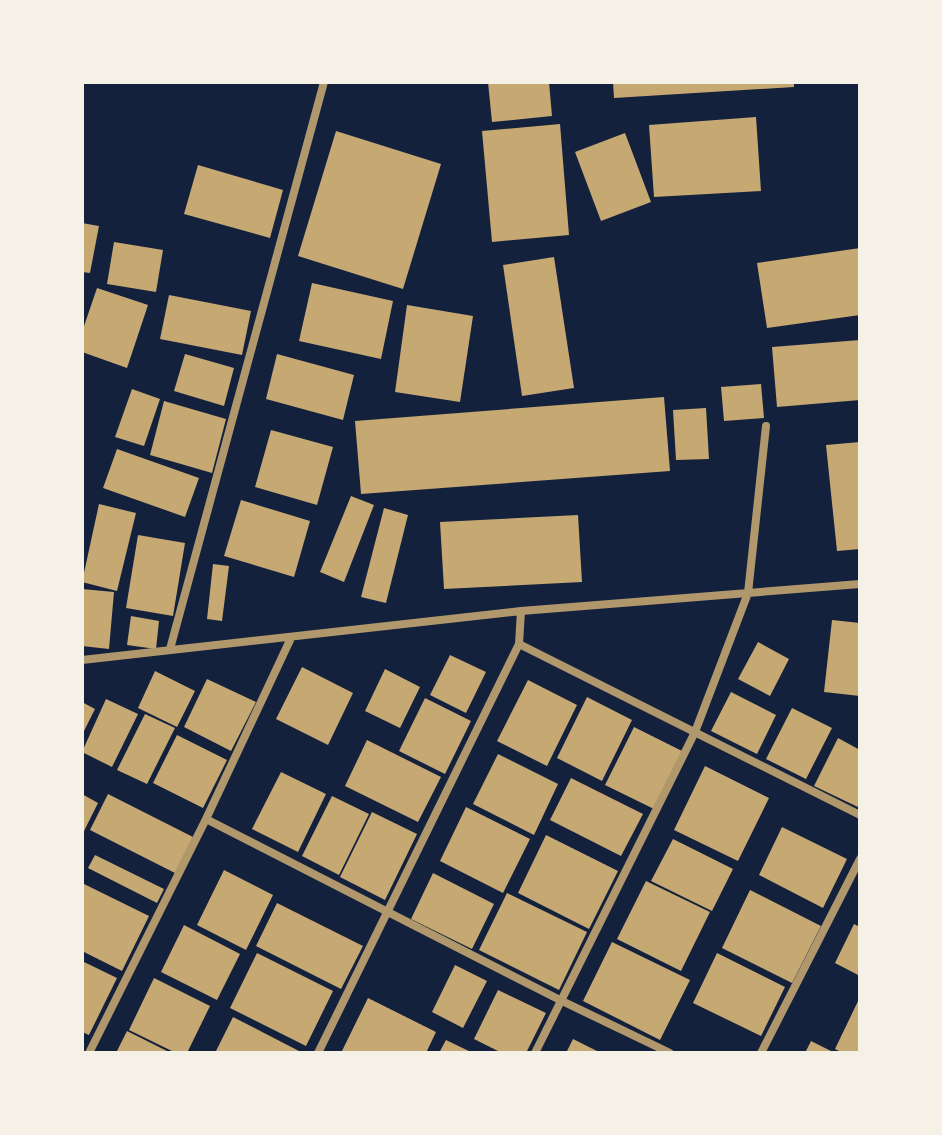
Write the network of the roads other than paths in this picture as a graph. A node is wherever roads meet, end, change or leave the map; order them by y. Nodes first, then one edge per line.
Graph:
1 (324, 82) edge
2 (766, 426) dead end
3 (860, 584) edge
4 (748, 593) junction
5 (521, 611) junction
6 (291, 638) junction
7 (519, 644) junction
8 (170, 649) junction
9 (82, 660) edge
10 (695, 732) junction
11 (860, 815) edge
12 (206, 819) junction
13 (860, 859) edge
14 (387, 911) junction
15 (560, 1000) junction
16 (89, 1053) edge
17 (318, 1053) edge
18 (535, 1053) edge
19 (670, 1053) edge
20 (761, 1053) edge

1 - 8 street
2 - 4 street
3 - 4 street
4 - 5 street
4 - 10 street
5 - 6 street
5 - 7 street
6 - 8 street
6 - 12 street
7 - 10 street
7 - 14 street
8 - 9 street
10 - 11 street
10 - 15 street
12 - 14 street
12 - 16 street
13 - 20 street
14 - 15 street
14 - 17 street
15 - 18 street
15 - 19 street

